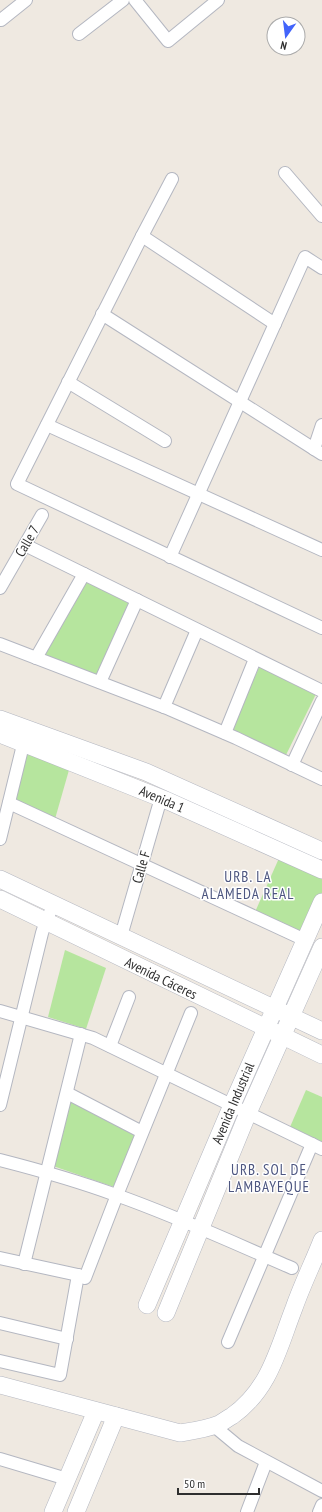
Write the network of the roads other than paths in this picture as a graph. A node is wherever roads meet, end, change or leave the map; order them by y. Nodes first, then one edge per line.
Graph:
1 (26, 0) edge
2 (123, 0) edge
3 (135, 0) edge
4 (218, 0) edge
5 (1, 20) dead end
6 (79, 34) dead end
7 (285, 173) dead end
8 (172, 179) dead end
9 (322, 216) edge
10 (142, 236) junction
11 (322, 268) edge
12 (102, 314) junction
13 (275, 324) junction
14 (68, 382) junction
15 (240, 402) junction
16 (47, 425) junction
17 (322, 426) edge
18 (166, 441) dead end
19 (318, 451) edge
20 (198, 494) junction
21 (42, 515) dead end
22 (25, 545) junction
23 (322, 550) edge
24 (170, 557) junction
25 (84, 574) junction
26 (0, 588) edge
27 (137, 600) junction
28 (322, 628) edge
29 (197, 630) junction
30 (0, 644) edge
31 (36, 658) junction
32 (255, 659) junction
33 (100, 682) junction
34 (322, 691) edge
35 (322, 701) edge
36 (164, 707) junction
37 (0, 718) edge
38 (225, 733) junction
39 (0, 734) edge
40 (22, 749) dead end
41 (292, 765) junction
42 (322, 779) edge
43 (161, 798) junction
44 (9, 803) junction
45 (0, 839) edge
46 (322, 851) edge
47 (141, 865) junction
48 (322, 870) edge
49 (0, 879) edge
50 (0, 899) edge
51 (322, 902) edge
52 (54, 904) junction
53 (46, 921) junction
54 (121, 936) junction
55 (305, 940) junction
56 (322, 946) edge
57 (129, 997) dead end
58 (274, 1008) junction
59 (0, 1011) edge
60 (190, 1013) dead end
61 (22, 1016) junction
62 (291, 1016) junction
63 (265, 1028) junction
64 (322, 1031) edge
65 (81, 1034) junction
66 (282, 1036) junction
67 (110, 1046) junction
68 (322, 1055) edge
69 (166, 1073) junction
70 (67, 1093) junction
71 (0, 1105) edge
72 (232, 1105) junction
73 (248, 1113) junction
74 (142, 1132) junction
75 (317, 1147) edge
76 (0, 1160) edge
77 (47, 1172) junction
78 (117, 1195) junction
79 (182, 1221) junction
80 (201, 1229) junction
81 (322, 1240) edge
82 (264, 1256) junction
83 (0, 1258) edge
84 (24, 1264) junction
85 (292, 1268) dead end
86 (78, 1275) junction
87 (147, 1304) dead end
88 (166, 1313) dead end
89 (0, 1323) edge
90 (67, 1339) junction
91 (228, 1342) dead end
92 (0, 1361) edge
93 (0, 1385) edge
94 (96, 1411) junction
95 (116, 1416) junction
96 (214, 1426) junction
97 (0, 1459) edge
98 (266, 1462) junction
99 (67, 1478) junction
100 (322, 1491) edge
101 (322, 1505) edge
102 (53, 1512) edge
103 (76, 1512) edge
104 (247, 1512) edge
105 (319, 1512) edge

1 - 5 street
2 - 6 street
3 - 4 street
7 - 9 street
8 - 10 street
10 - 12 street
10 - 13 street
11 - 13 street
12 - 14 street
12 - 15 street
13 - 15 street
14 - 16 street
14 - 18 street
15 - 19 street
15 - 20 street
16 - 20 street
16 - 24 street
17 - 19 street
20 - 23 street
20 - 24 street
21 - 22 street, Calle 7
22 - 25 street
22 - 26 street, Calle 7
24 - 28 street
25 - 27 street
25 - 31 street
27 - 29 street
27 - 33 street
29 - 32 street
29 - 36 street
30 - 31 street
31 - 33 street
32 - 34 street
32 - 38 street
33 - 36 street
35 - 41 street
36 - 38 street
37 - 46 street, Avenida 1
38 - 41 street
39 - 43 street, Avenida 1
40 - 44 street
41 - 42 street
43 - 47 street, Calle F
43 - 48 street, Avenida 1
44 - 45 street
44 - 47 street
47 - 54 street, Calle F
47 - 55 street
49 - 52 street, Avenida Cáceres
50 - 53 street, Avenida Cáceres
51 - 55 street, Avenida Industrial
52 - 53 street
52 - 54 street, Avenida Cáceres
53 - 61 street
53 - 63 street, Avenida Cáceres
54 - 58 street, Avenida Cáceres
55 - 58 street, Avenida Industrial
56 - 62 street, Avenida Industrial
57 - 67 street
58 - 62 street, Avenida Cáceres
58 - 63 street, Avenida Industrial
59 - 61 street
60 - 69 street
61 - 65 street
61 - 71 street
62 - 64 street, Avenida Cáceres
62 - 66 street, Avenida Industrial
63 - 66 street, Avenida Cáceres
63 - 72 street, Avenida Industrial
65 - 67 street
65 - 70 street
66 - 68 street, Avenida Cáceres
66 - 73 street, Avenida Industrial
67 - 69 street
69 - 72 street
69 - 74 street
70 - 74 street
70 - 77 street
72 - 73 street
72 - 79 street, Avenida Industrial
73 - 75 street
73 - 80 street, Avenida Industrial
74 - 78 street
75 - 82 street
76 - 77 street
77 - 78 street
77 - 84 street
78 - 79 street
78 - 86 street
79 - 80 street
79 - 87 street, Avenida Industrial
80 - 82 street
80 - 88 street, Avenida Industrial
81 - 96 street
82 - 85 street
82 - 91 street
83 - 84 street
84 - 86 street
86 - 90 street
89 - 90 street
90 - 92 street
93 - 94 street
94 - 95 street
94 - 99 street
95 - 96 street
95 - 103 street
96 - 98 street
97 - 99 street
98 - 100 street
98 - 104 street
99 - 102 street
101 - 105 street

